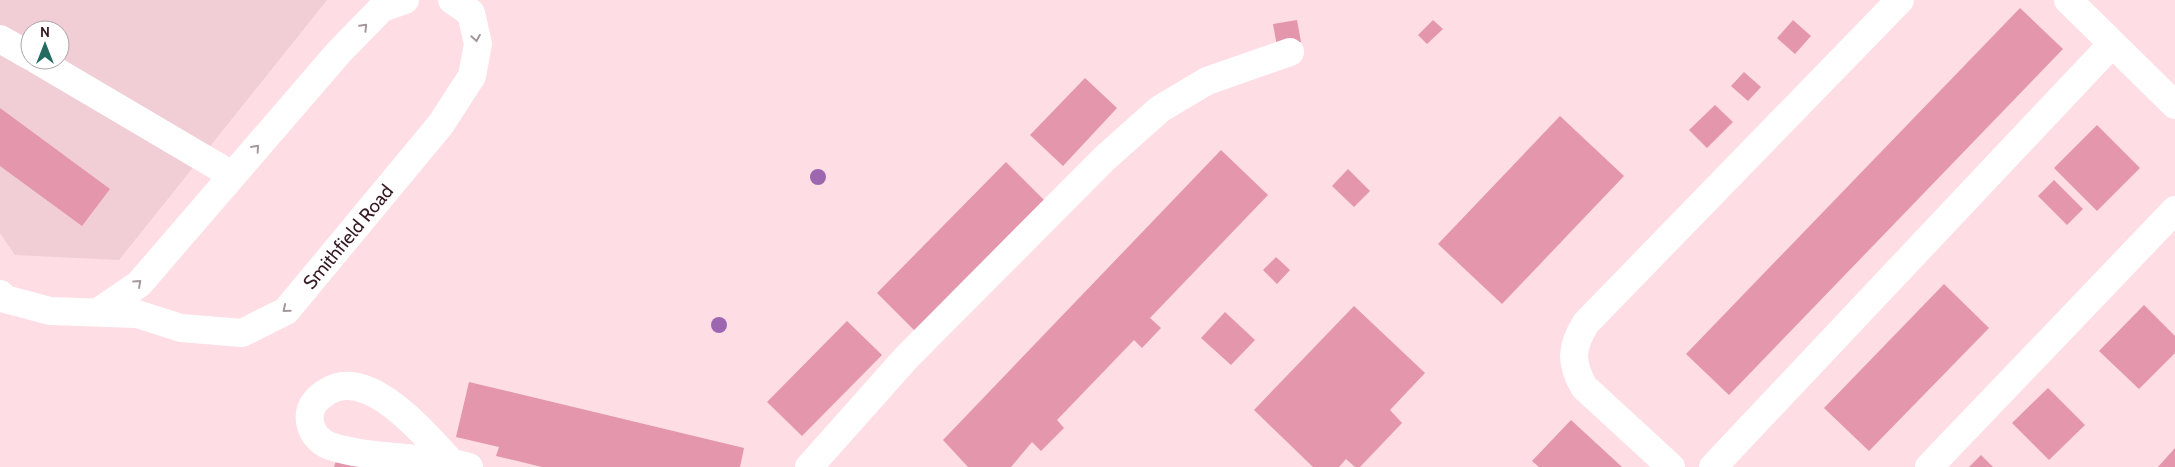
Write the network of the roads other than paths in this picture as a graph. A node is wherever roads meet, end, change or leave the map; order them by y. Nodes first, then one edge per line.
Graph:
1 (405, 0) edge
2 (452, 0) edge
3 (1900, 0) edge
4 (2068, 0) edge
5 (0, 38) edge
6 (2112, 44) junction
7 (20, 50) edge
8 (1290, 52) dead end
9 (54, 70) edge
10 (2175, 105) edge
11 (232, 174) junction
12 (2175, 210) edge
13 (0, 294) edge
14 (98, 312) junction
15 (460, 465) edge
16 (809, 467) edge
17 (1671, 467) edge
18 (1713, 467) edge
19 (1929, 467) edge

11 -> 1 lane
2 -> 14 lane, Smithfield Road
3 - 17 lane
4 - 6 lane
5 - 7 lane
6 - 10 lane
6 - 18 lane
8 - 16 lane
9 - 11 lane
14 -> 11 lane
12 - 19 lane
13 - 14 lane, Smithfield Road
15 - 15 lane

